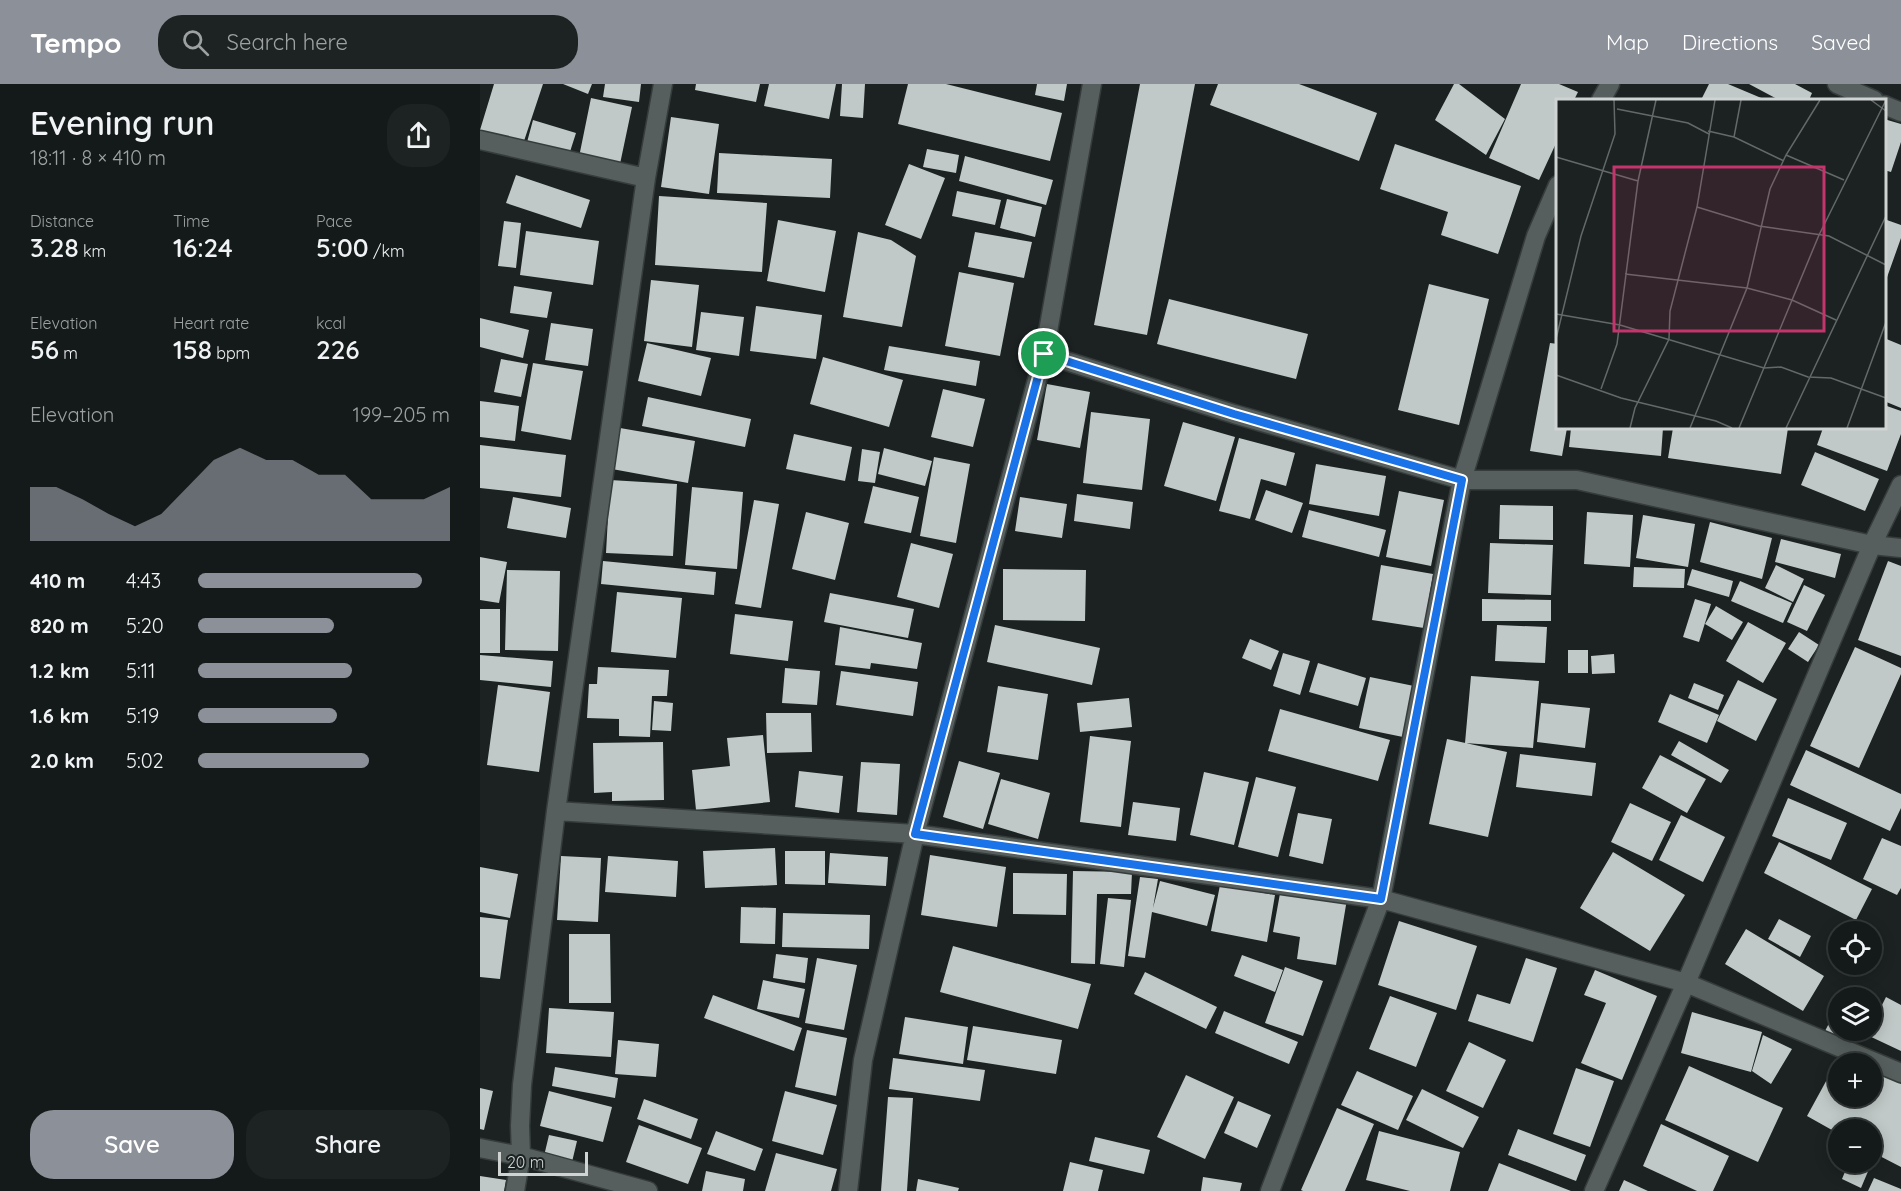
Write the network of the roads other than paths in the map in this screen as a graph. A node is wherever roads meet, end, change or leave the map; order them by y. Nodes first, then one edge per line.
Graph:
1 (663, 84) edge
2 (1092, 84) edge
3 (1610, 84) edge
4 (1837, 84) edge
5 (1601, 99) edge
6 (1872, 99) edge
7 (1886, 106) edge
8 (1901, 112) edge
9 (480, 140) edge
10 (646, 178) junction
11 (1556, 187) edge
12 (1044, 354) junction
13 (1462, 480) junction
14 (1901, 485) edge
15 (1872, 545) junction
16 (1901, 548) edge
17 (556, 811) junction
18 (915, 834) junction
19 (1381, 899) junction
20 (1686, 983) junction
21 (1901, 1073) edge
22 (480, 1148) edge
23 (521, 1155) junction
24 (515, 1191) edge
25 (648, 1191) edge
26 (848, 1191) edge
27 (1270, 1191) edge
28 (1594, 1191) edge

1 - 10 street
2 - 12 street
3 - 5 street
4 - 6 street
7 - 8 street
9 - 10 street
10 - 17 street
11 - 13 street
12 - 13 street
12 - 18 street
13 - 15 street
13 - 19 street
14 - 15 street
15 - 16 street
15 - 20 street
17 - 18 street
17 - 23 street
18 - 19 street
18 - 26 street
19 - 20 street
19 - 27 street
20 - 21 street
20 - 28 street
22 - 23 street
23 - 24 street
23 - 25 street

